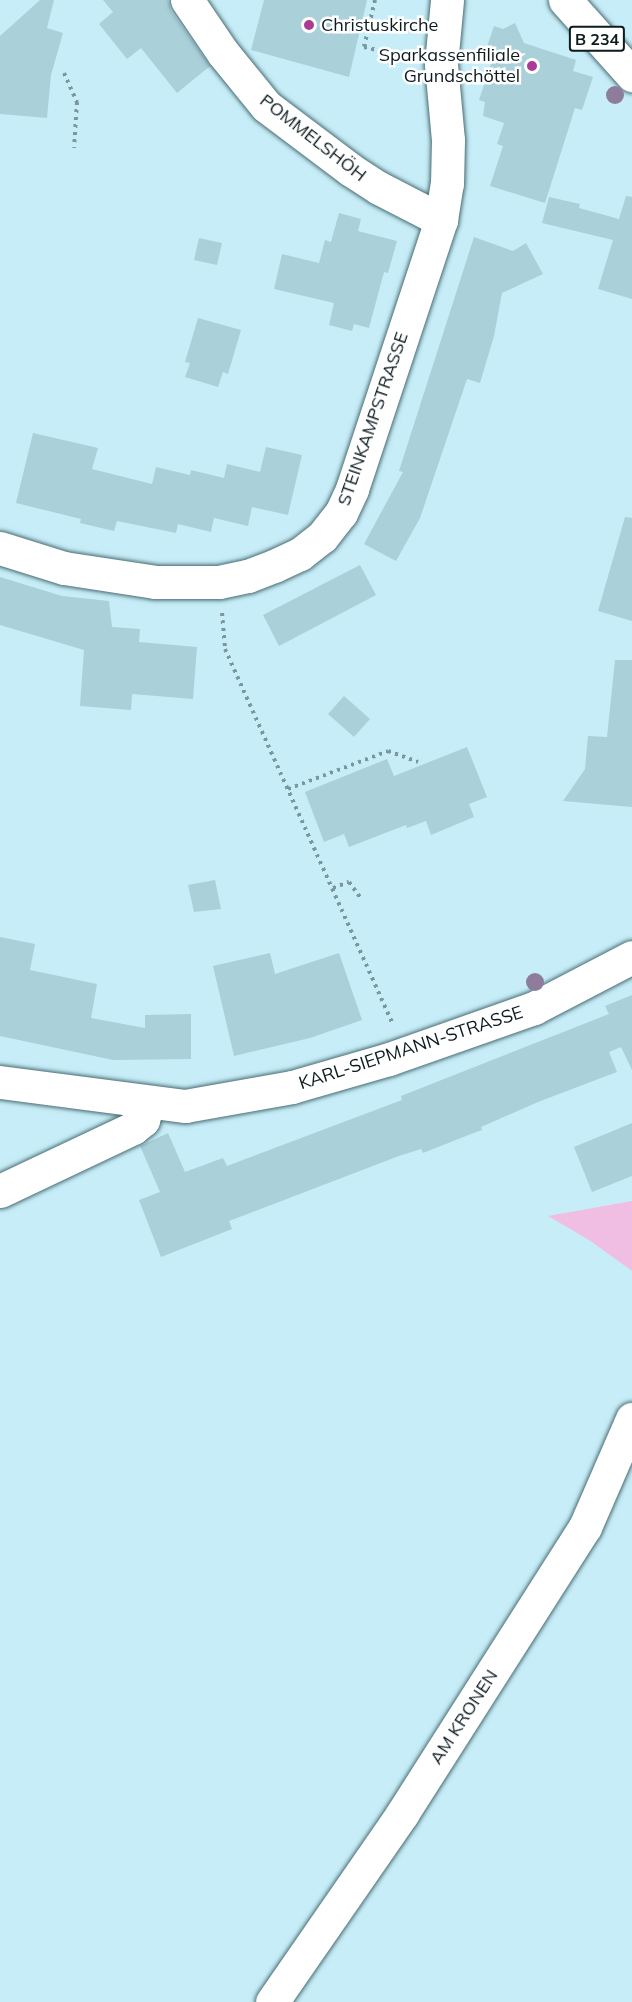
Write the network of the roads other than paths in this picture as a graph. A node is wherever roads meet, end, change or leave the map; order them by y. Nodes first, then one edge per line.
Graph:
1 (188, 0) edge
2 (447, 0) edge
3 (565, 0) edge
4 (632, 75) edge
5 (441, 220) junction
6 (0, 548) edge
7 (632, 957) edge
8 (0, 1082) edge
9 (148, 1103) junction
10 (0, 1191) edge
11 (632, 1419) edge
12 (272, 2002) edge

1 - 5 street, POMMELSHÖH
2 - 5 street, STEINKAMPSTRASSE
3 - 4 street, B 234
5 - 6 street, STEINKAMPSTRASSE
7 - 9 street, KARL-SIEPMANN-STRASSE
8 - 9 street, KARL-SIEPMANN-STRASSE
9 - 10 street
11 - 12 street, AM KRONEN

